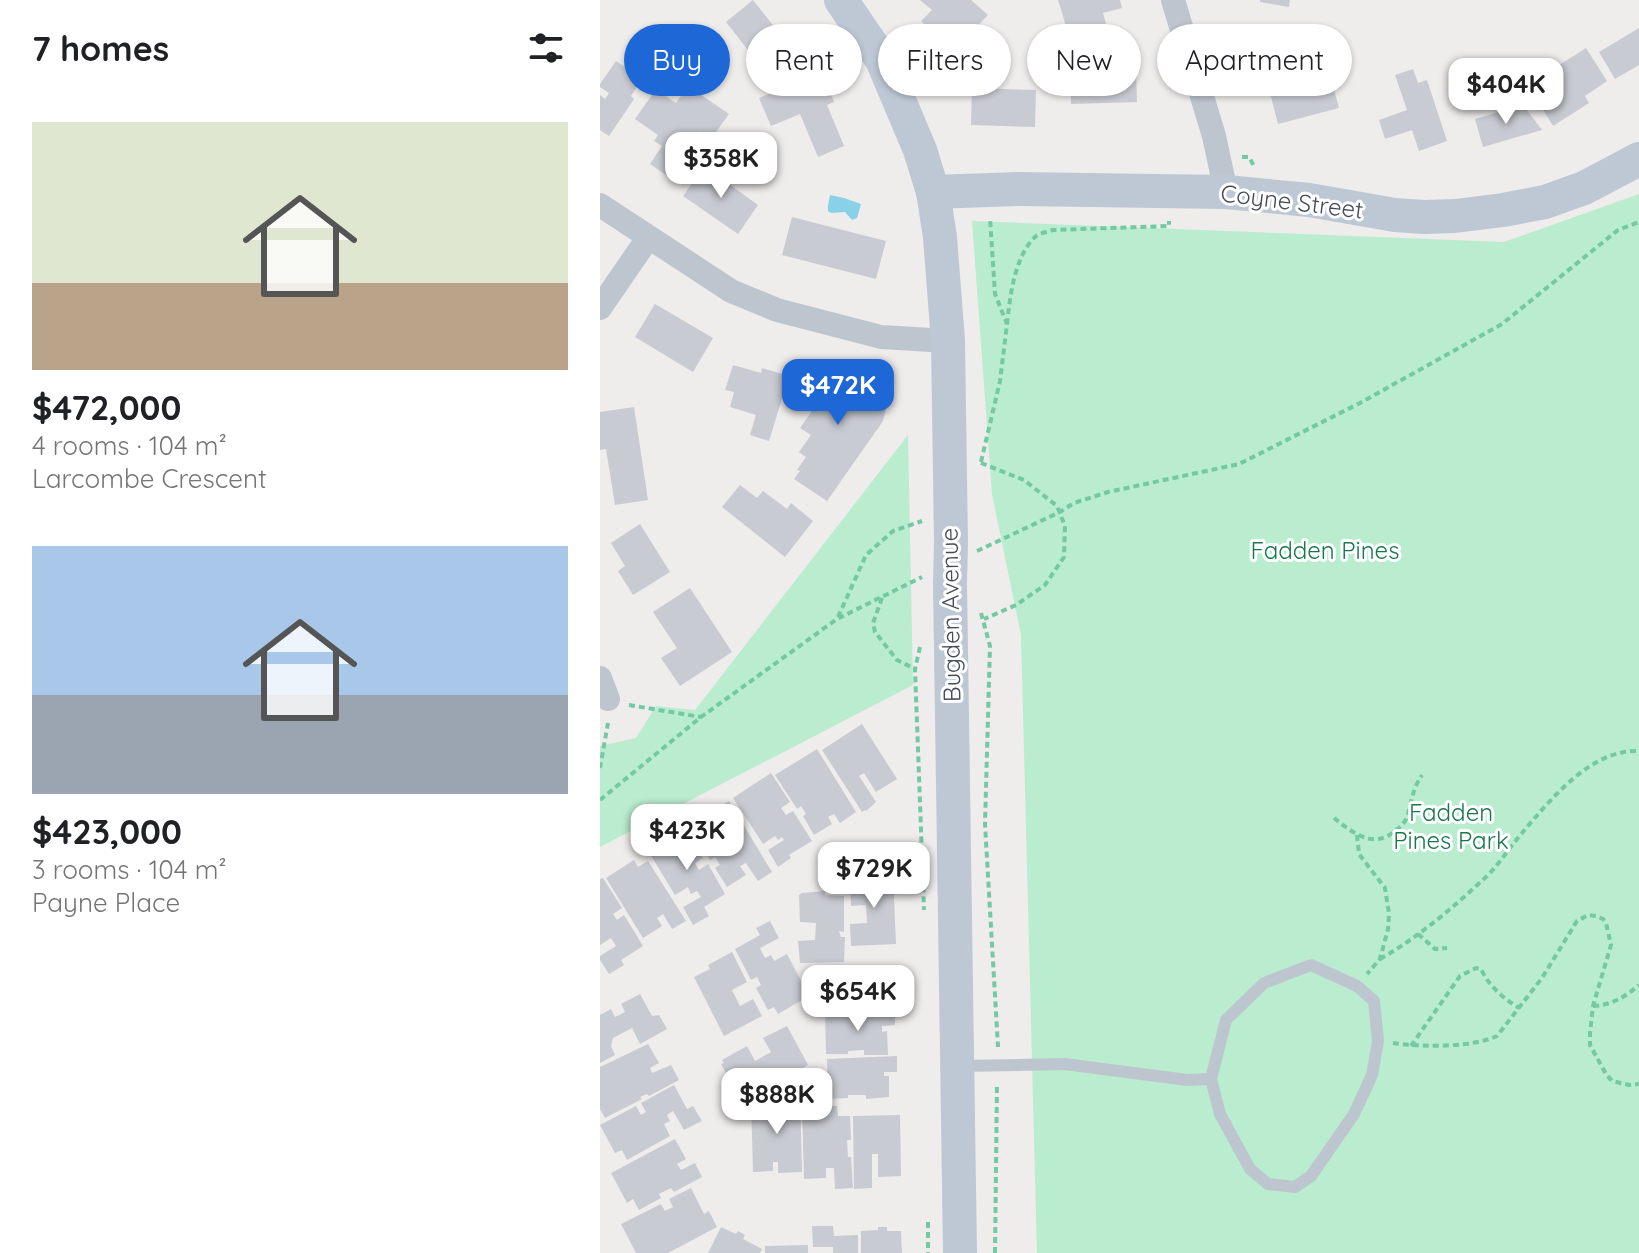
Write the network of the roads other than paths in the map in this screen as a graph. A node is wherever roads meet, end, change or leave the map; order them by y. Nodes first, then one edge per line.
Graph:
1 (841, 0) edge
2 (1173, 0) edge
3 (1639, 159) edge
4 (933, 192) junction
5 (1226, 192) junction
6 (600, 205) edge
7 (648, 238) junction
8 (600, 308) edge
9 (948, 341) junction
10 (957, 1066) junction
11 (1211, 1079) junction
12 (960, 1253) edge

1 - 4 street, Bugden Avenue
2 - 5 street
3 - 5 street, Coyne Street
4 - 5 street, Coyne Street
4 - 9 street, Bugden Avenue
6 - 7 street
7 - 8 street
7 - 9 street
9 - 10 street, Bugden Avenue, bridge
10 - 11 lane
10 - 12 street, Bugden Avenue
11 - 11 lane

